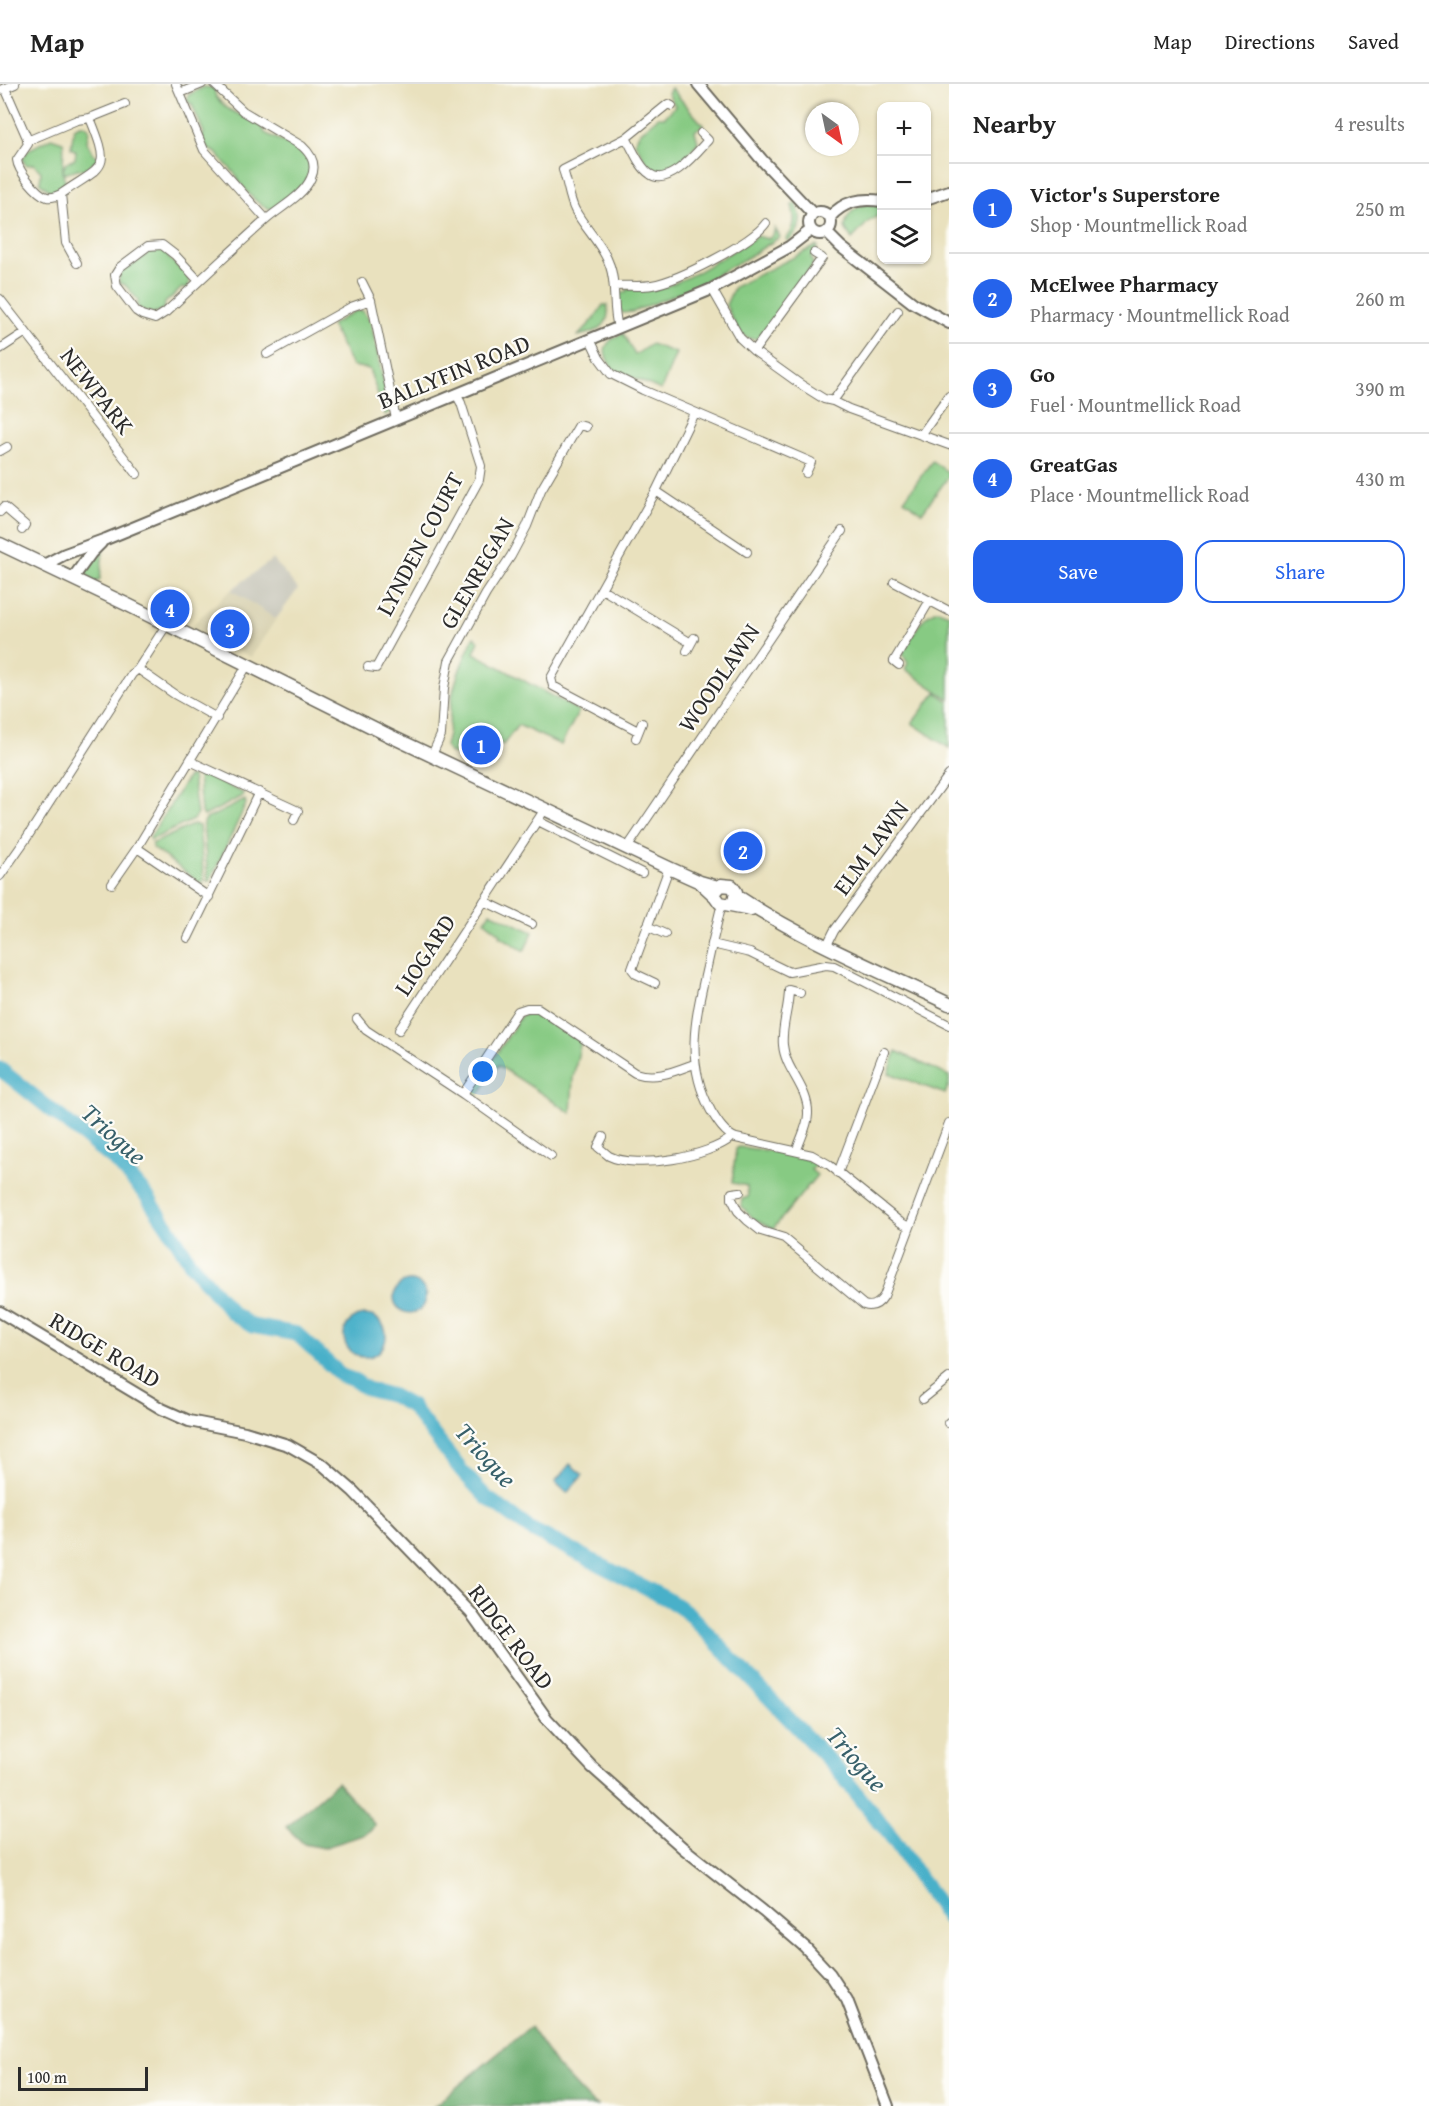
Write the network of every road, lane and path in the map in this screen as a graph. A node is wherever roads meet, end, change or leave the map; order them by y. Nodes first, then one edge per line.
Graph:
1 (15, 84) edge
2 (176, 84) edge
3 (202, 84) edge
4 (214, 84) edge
5 (698, 84) edge
6 (3, 89) edge
7 (180, 93) junction
8 (125, 104) dead end
9 (672, 106) dead end
10 (90, 118) junction
11 (701, 133) dead end
12 (626, 138) junction
13 (27, 141) junction
14 (949, 191) edge
15 (61, 194) junction
16 (931, 198) edge
17 (877, 200) edge
18 (813, 214) junction
19 (830, 217) junction
20 (267, 219) junction
21 (765, 229) dead end
22 (811, 230) junction
23 (827, 232) junction
24 (814, 253) dead end
25 (77, 263) dead end
26 (199, 282) junction
27 (362, 282) dead end
28 (614, 286) junction
29 (712, 289) junction
30 (0, 299) edge
31 (371, 300) junction
32 (898, 311) dead end
33 (949, 323) edge
34 (618, 327) junction
35 (26, 332) junction
36 (590, 339) junction
37 (0, 349) edge
38 (754, 351) junction
39 (268, 354) dead end
40 (456, 394) junction
41 (949, 396) edge
42 (833, 401) junction
43 (694, 413) junction
44 (396, 418) junction
45 (586, 427) dead end
46 (921, 435) junction
47 (949, 445) edge
48 (806, 473) dead end
49 (137, 474) dead end
50 (656, 491) junction
51 (0, 512) edge
52 (22, 530) dead end
53 (842, 531) dead end
54 (106, 539) junction
55 (0, 544) edge
56 (747, 553) dead end
57 (44, 565) junction
58 (74, 578) junction
59 (894, 582) dead end
60 (602, 590) junction
61 (929, 602) junction
62 (949, 611) edge
63 (166, 624) junction
64 (691, 644) dead end
65 (248, 664) junction
66 (899, 665) dead end
67 (368, 667) dead end
68 (138, 669) junction
69 (217, 718) junction
70 (639, 730) dead end
71 (432, 755) junction
72 (190, 761) junction
73 (949, 775) edge
74 (259, 792) junction
75 (545, 808) junction
76 (294, 820) dead end
77 (538, 821) junction
78 (137, 848) junction
79 (627, 848) junction
80 (669, 868) junction
81 (642, 873) dead end
82 (0, 876) edge
83 (112, 884) dead end
84 (209, 897) junction
85 (725, 898) junction
86 (484, 901) junction
87 (532, 924) dead end
88 (648, 926) junction
89 (665, 934) dead end
90 (188, 938) dead end
91 (712, 944) junction
92 (827, 945) junction
93 (654, 983) dead end
94 (800, 993) dead end
95 (949, 1004) edge
96 (357, 1019) dead end
97 (949, 1025) edge
98 (399, 1030) dead end
99 (884, 1052) dead end
100 (694, 1065) junction
101 (463, 1094) junction
102 (949, 1123) edge
103 (603, 1137) dead end
104 (732, 1137) junction
105 (797, 1150) junction
106 (551, 1156) dead end
107 (838, 1173) junction
108 (740, 1192) dead end
109 (909, 1227) junction
110 (0, 1312) edge
111 (949, 1378) edge
112 (923, 1399) dead end
113 (888, 2106) edge

1 - 6 street
2 - 7 street
3 - 7 street
4 - 20 street
5 - 18 street
6 - 13 street
7 - 20 street
8 - 10 street
9 - 12 street
10 - 13 street
10 - 15 street
11 - 12 street
12 - 28 street
13 - 15 street
14 - 16 street
15 - 25 street
17 - 19 street
18 - 19 street
18 - 22 street
19 - 23 street
20 - 26 street
21 - 28 street
22 - 23 street
22 - 29 street, BALLYFIN ROAD
23 - 33 street
24 - 38 street
26 - 26 street
27 - 31 street
28 - 34 street
29 - 34 street, BALLYFIN ROAD
29 - 38 street
30 - 35 street, NEWPARK
31 - 39 street
31 - 44 street
32 - 42 street
34 - 36 street, BALLYFIN ROAD
35 - 37 street
35 - 49 street, NEWPARK
36 - 40 street, BALLYFIN ROAD
36 - 43 street
38 - 42 street
40 - 44 street, BALLYFIN ROAD
40 - 67 street, LYNDEN COURT
41 - 46 street
42 - 46 street
43 - 48 street
43 - 50 street
44 - 54 street, BALLYFIN ROAD
45 - 71 street, GLENREGAN
46 - 47 street
50 - 56 street
50 - 60 street
51 - 52 street
53 - 79 street, WOODLAWN
54 - 57 street, BALLYFIN ROAD
54 - 58 street, BALLYFIN ROAD
55 - 57 main road
57 - 58 main road
58 - 63 main road
59 - 61 street
60 - 64 street
60 - 70 street
61 - 62 street
61 - 66 street
63 - 65 main road
63 - 68 street
65 - 69 street
65 - 71 main road
68 - 69 street
68 - 82 street
69 - 72 street
71 - 75 main road
72 - 74 street
72 - 78 street
73 - 92 street, ELM LAWN
74 - 76 street
74 - 84 street
75 - 77 street, LIOGARD
75 - 79 main road
77 - 81 street
77 - 86 street, LIOGARD
78 - 83 street
78 - 84 street
79 - 80 main road
80 - 85 main road
80 - 88 street
84 - 90 street
85 - 91 street
85 - 92 main road
86 - 87 street, LIOGARD
86 - 98 street, LIOGARD
88 - 89 street
88 - 93 street
91 - 97 street
91 - 100 street
92 - 95 main road
94 - 105 street
96 - 101 street
99 - 107 street
100 - 101 street
100 - 104 street
101 - 106 street
102 - 109 street
103 - 104 street
104 - 105 street
105 - 107 street
107 - 109 street
108 - 109 street
110 - 113 street, RIDGE ROAD
111 - 112 street

